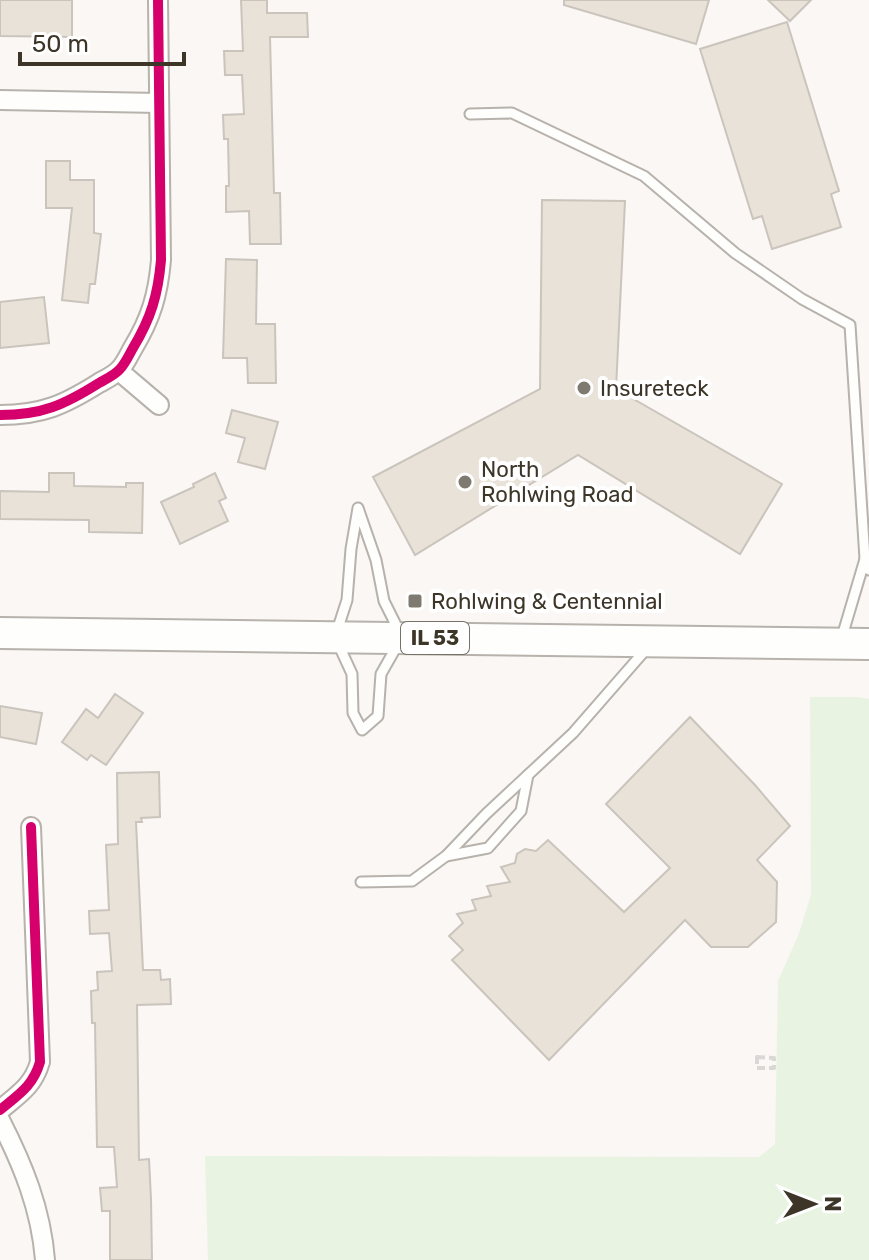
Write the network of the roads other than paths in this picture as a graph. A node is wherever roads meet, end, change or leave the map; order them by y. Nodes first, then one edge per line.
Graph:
1 (158, 0) edge
2 (0, 100) edge
3 (159, 103) junction
4 (470, 114) dead end
5 (119, 371) junction
6 (159, 405) dead end
7 (0, 415) edge
8 (865, 559) junction
9 (869, 570) edge
10 (0, 633) edge
11 (335, 637) junction
12 (402, 637) junction
13 (653, 641) junction
14 (854, 644) edge
15 (528, 775) junction
16 (31, 827) dead end
17 (446, 856) junction
18 (361, 882) dead end
19 (0, 1110) edge
20 (0, 1120) edge
21 (45, 1260) edge

1 - 3 street
2 - 3 street
3 - 5 street
4 - 8 lane
5 - 6 street
5 - 7 street
8 - 9 lane
8 - 14 lane
10 - 11 main road, IL 53
11 - 12 main road, IL 53
11 - 12 lane
11 - 12 lane
12 - 13 main road, IL 53
13 - 14 main road, IL 53
13 - 15 lane
15 - 17 lane
15 - 17 lane
16 - 19 street
17 - 18 lane
20 - 21 street

